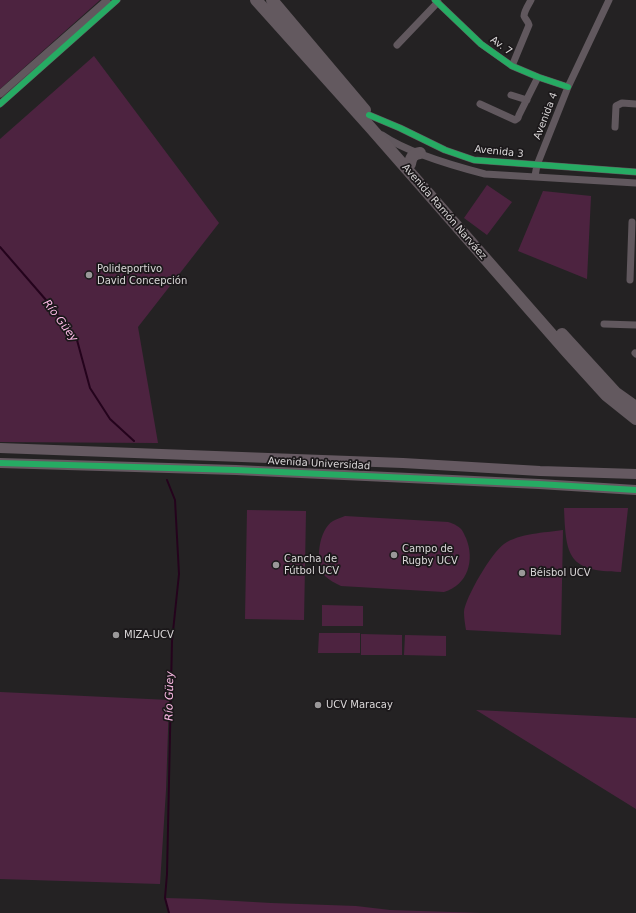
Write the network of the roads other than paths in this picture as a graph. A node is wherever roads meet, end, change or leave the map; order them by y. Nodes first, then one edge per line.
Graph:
1 (107, 0) edge
2 (118, 0) edge
3 (256, 0) edge
4 (272, 0) edge
5 (531, 0) edge
6 (609, 0) edge
7 (436, 1) edge
8 (69, 38) junction
9 (397, 45) dead end
10 (512, 66) junction
11 (538, 77) junction
12 (568, 87) junction
13 (0, 94) edge
14 (511, 95) dead end
15 (526, 100) junction
16 (0, 104) edge
17 (480, 104) dead end
18 (636, 104) edge
19 (369, 115) junction
20 (370, 127) junction
21 (615, 127) dead end
22 (391, 141) junction
23 (420, 153) junction
24 (410, 164) junction
25 (537, 166) junction
26 (636, 172) edge
27 (535, 176) junction
28 (636, 183) edge
29 (632, 222) dead end
30 (634, 251) edge
31 (630, 280) dead end
32 (604, 324) dead end
33 (636, 325) edge
34 (636, 407) edge
35 (636, 419) edge
36 (0, 448) edge
37 (238, 456) junction
38 (0, 463) edge
39 (24, 464) junction
40 (236, 470) junction
41 (0, 471) edge
42 (636, 474) edge
43 (636, 490) edge

1 - 8 street
2 - 8 street
3 - 20 main road, Avenida Ramón Narváez
4 - 19 main road, Avenida Ramón Narváez
5 - 10 street
6 - 12 street, Avenida 4
7 - 9 street
7 - 10 street, Av. 7
8 - 13 street
8 - 16 street
10 - 11 street, Av. 7
11 - 12 street, Av. 7
11 - 15 street
12 - 25 street, Avenida 4
14 - 15 street
15 - 17 street
18 - 21 street
19 - 22 main road, Avenida Ramón Narváez
19 - 25 street, Avenida 3
20 - 22 street
20 - 35 main road, Avenida Ramón Narváez
22 - 23 street
22 - 24 main road, Avenida Ramón Narváez
23 - 24 main road
23 - 27 street
24 - 34 main road, Avenida Ramón Narváez
25 - 26 street, Avenida 3
25 - 27 street, Avenida 4
27 - 28 street
29 - 30 street
30 - 31 street
32 - 33 street
36 - 37 street, Avenida Universidad
37 - 40 street
37 - 42 street, Avenida Universidad
38 - 39 street, Avenida Universidad
39 - 40 street, Avenida Universidad
39 - 41 street
40 - 43 street, Avenida Universidad

